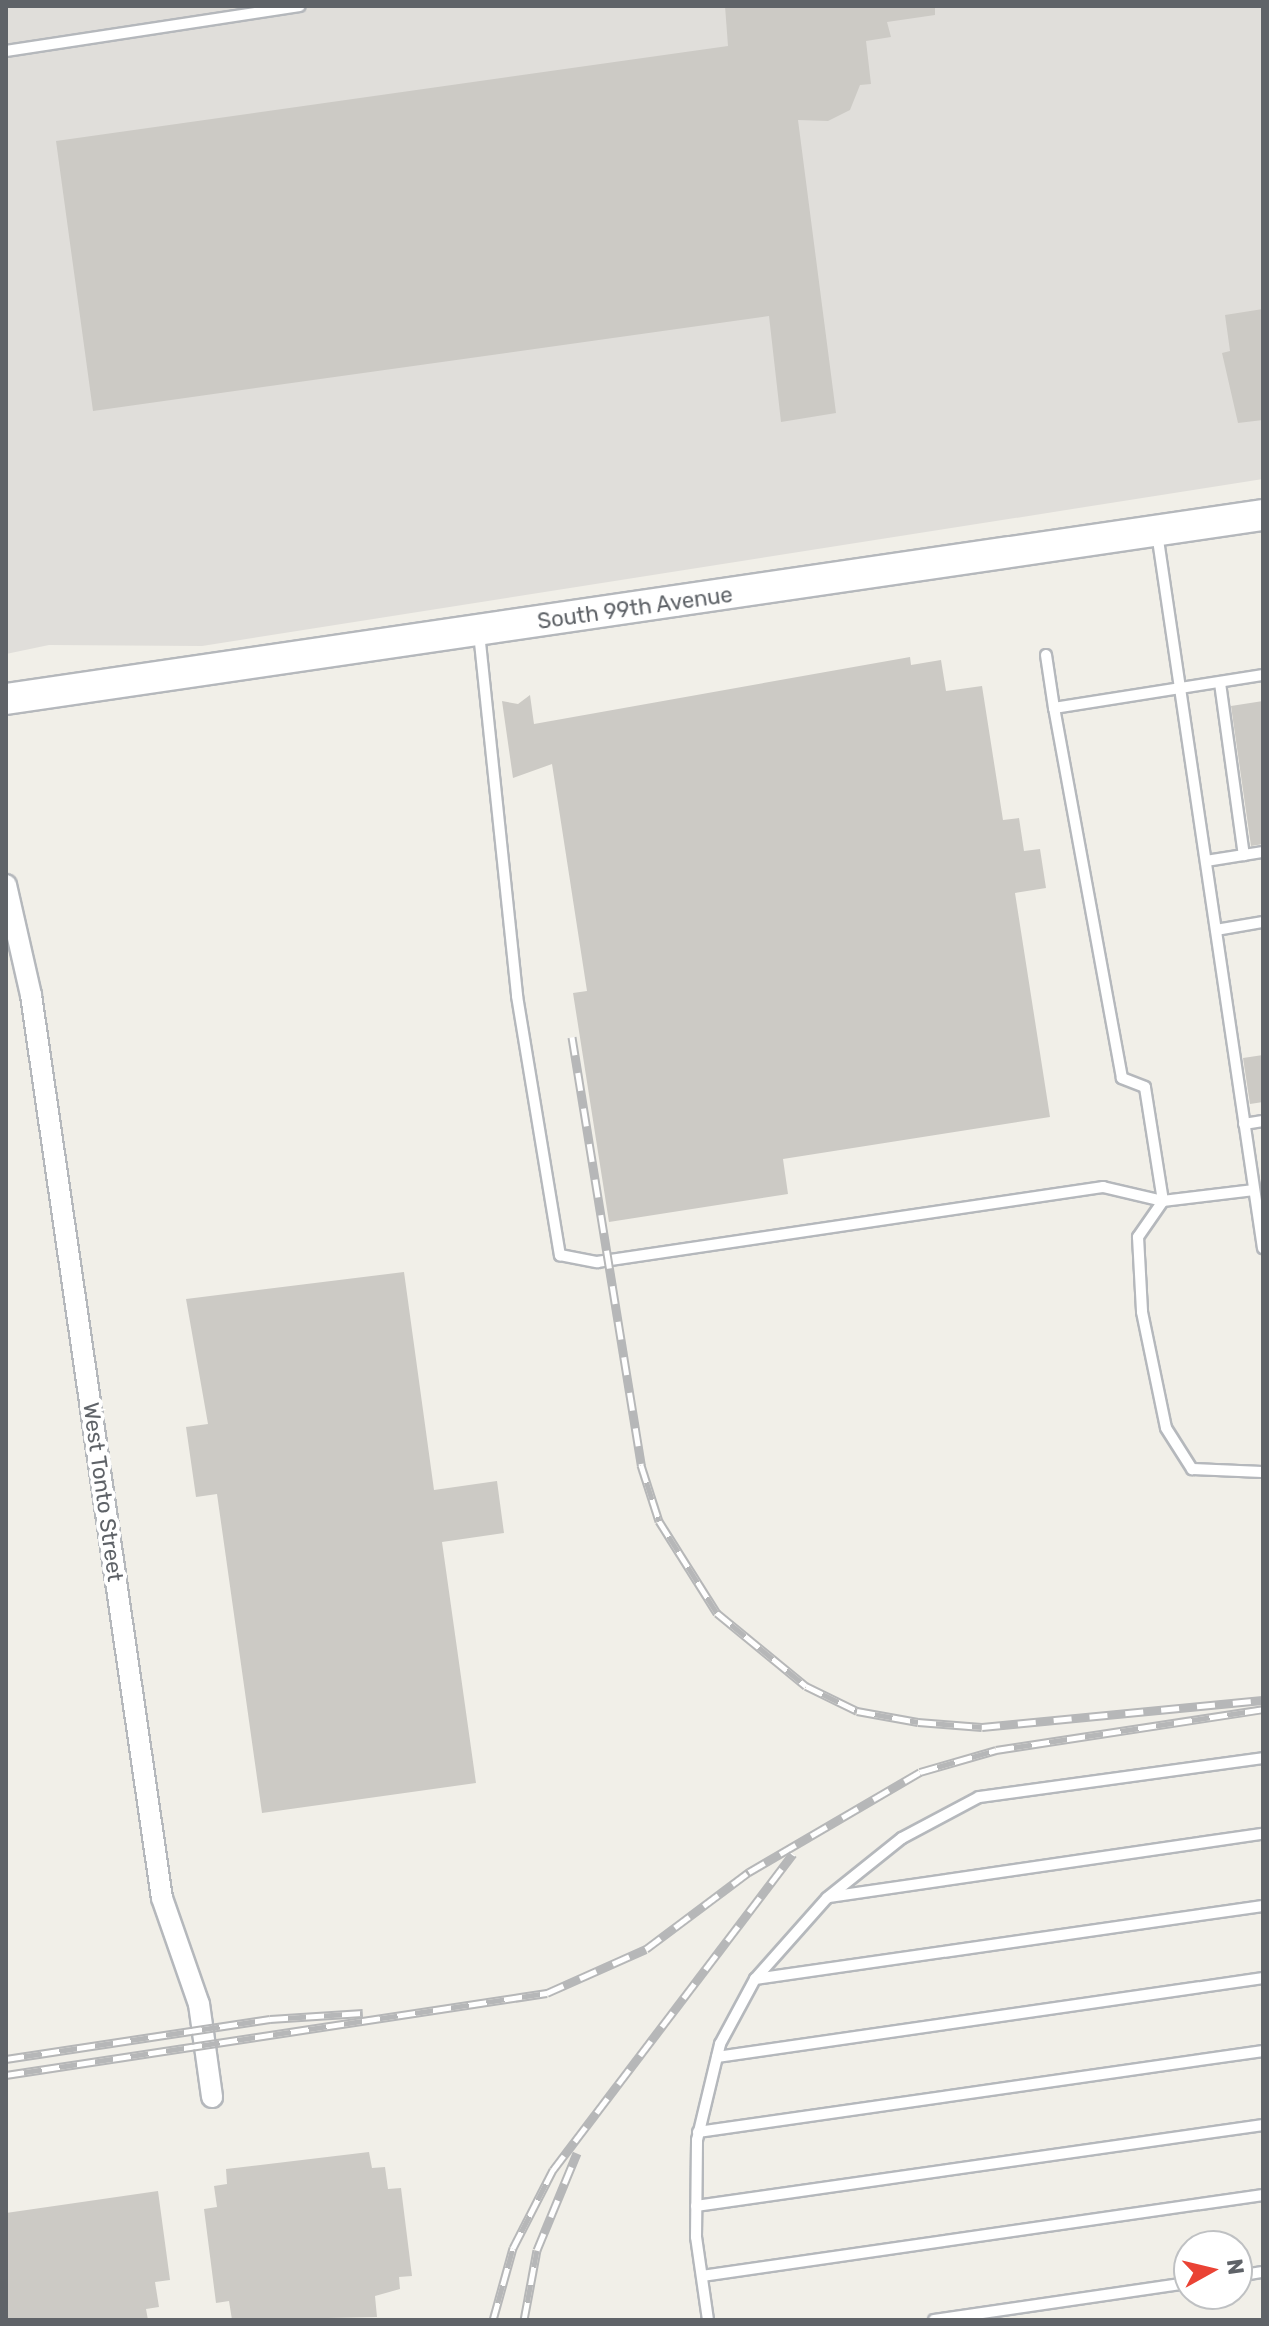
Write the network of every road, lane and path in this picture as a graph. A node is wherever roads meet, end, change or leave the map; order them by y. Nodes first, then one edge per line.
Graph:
1 (300, 6) edge
2 (272, 8) edge
3 (6, 51) edge
4 (1263, 515) edge
5 (1157, 531) junction
6 (479, 631) junction
7 (1046, 655) dead end
8 (1263, 675) edge
9 (1220, 683) junction
10 (1180, 690) junction
11 (6, 699) edge
12 (1054, 708) junction
13 (1263, 852) edge
14 (1244, 855) junction
15 (1206, 861) junction
16 (6, 885) edge
17 (1263, 922) edge
18 (1216, 930) junction
19 (1263, 1121) edge
20 (1244, 1124) junction
21 (1254, 1190) junction
22 (1163, 1201) junction
23 (1263, 1248) edge
24 (1263, 1472) edge
25 (1263, 1758) edge
26 (1263, 1834) edge
27 (827, 1898) junction
28 (1263, 1906) edge
29 (1263, 1978) edge
30 (755, 1979) junction
31 (1263, 2051) edge
32 (717, 2057) junction
33 (212, 2097) dead end
34 (1263, 2125) edge
35 (698, 2132) junction
36 (1263, 2195) edge
37 (696, 2206) junction
38 (702, 2276) junction
39 (1173, 2285) edge
40 (708, 2320) edge
41 (934, 2320) edge

1 - 2 lane
2 - 3 lane
4 - 5 main road, South 99th Avenue
5 - 6 main road, South 99th Avenue
5 - 10 lane
6 - 11 main road, South 99th Avenue
6 - 22 lane
7 - 12 lane
8 - 9 lane
9 - 10 lane
9 - 14 lane
10 - 12 lane
10 - 15 lane
12 - 22 lane
13 - 14 lane
14 - 15 lane
15 - 18 lane
16 - 33 street, West Tonto Street
17 - 18 lane
18 - 20 lane
19 - 20 lane
20 - 21 lane
21 - 22 lane
21 - 23 lane
22 - 24 lane
25 - 27 lane
26 - 27 lane
27 - 30 lane
28 - 30 lane
29 - 32 lane
30 - 32 lane
31 - 35 lane
32 - 35 lane
34 - 37 lane
35 - 37 lane
36 - 38 lane
37 - 38 lane
38 - 40 lane
39 - 41 lane

